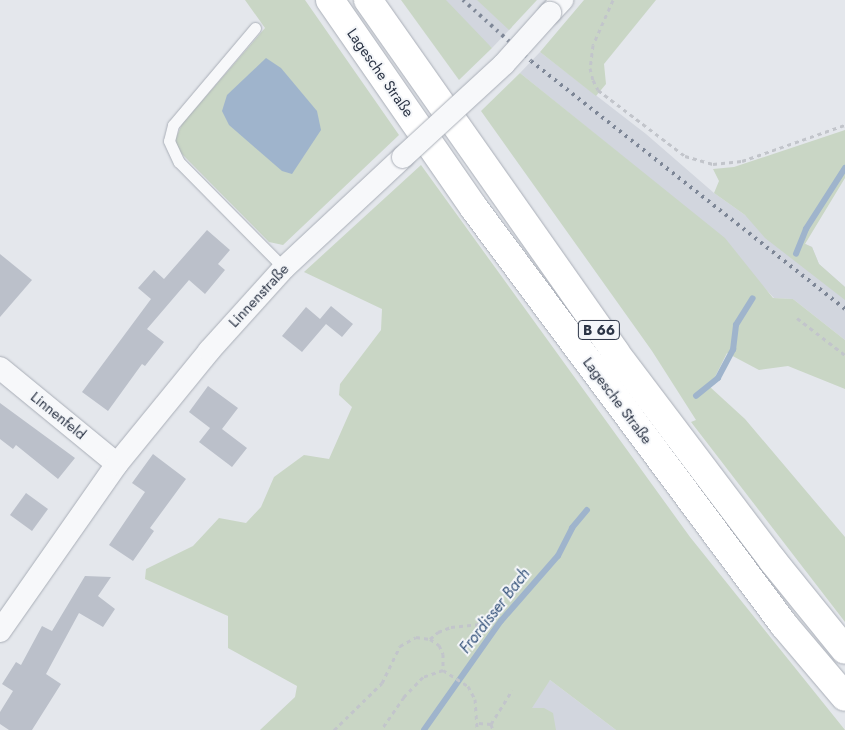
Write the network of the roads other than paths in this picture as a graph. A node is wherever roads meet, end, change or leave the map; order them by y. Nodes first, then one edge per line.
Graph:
1 (330, 0) edge
2 (368, 0) edge
3 (556, 7) edge
4 (256, 28) dead end
5 (284, 268) junction
6 (0, 368) edge
7 (117, 464) junction
8 (0, 631) edge
9 (845, 650) edge
10 (845, 697) edge

1 - 10 highway, Lagesche Straße / B 66
2 - 9 highway, Lagesche Straße / B 66
3 - 5 street, Linnenstraße, bridge
4 - 5 lane
5 - 7 street, Linnenstraße
6 - 7 street, Linnenfeld
7 - 8 street, Linnenstraße

